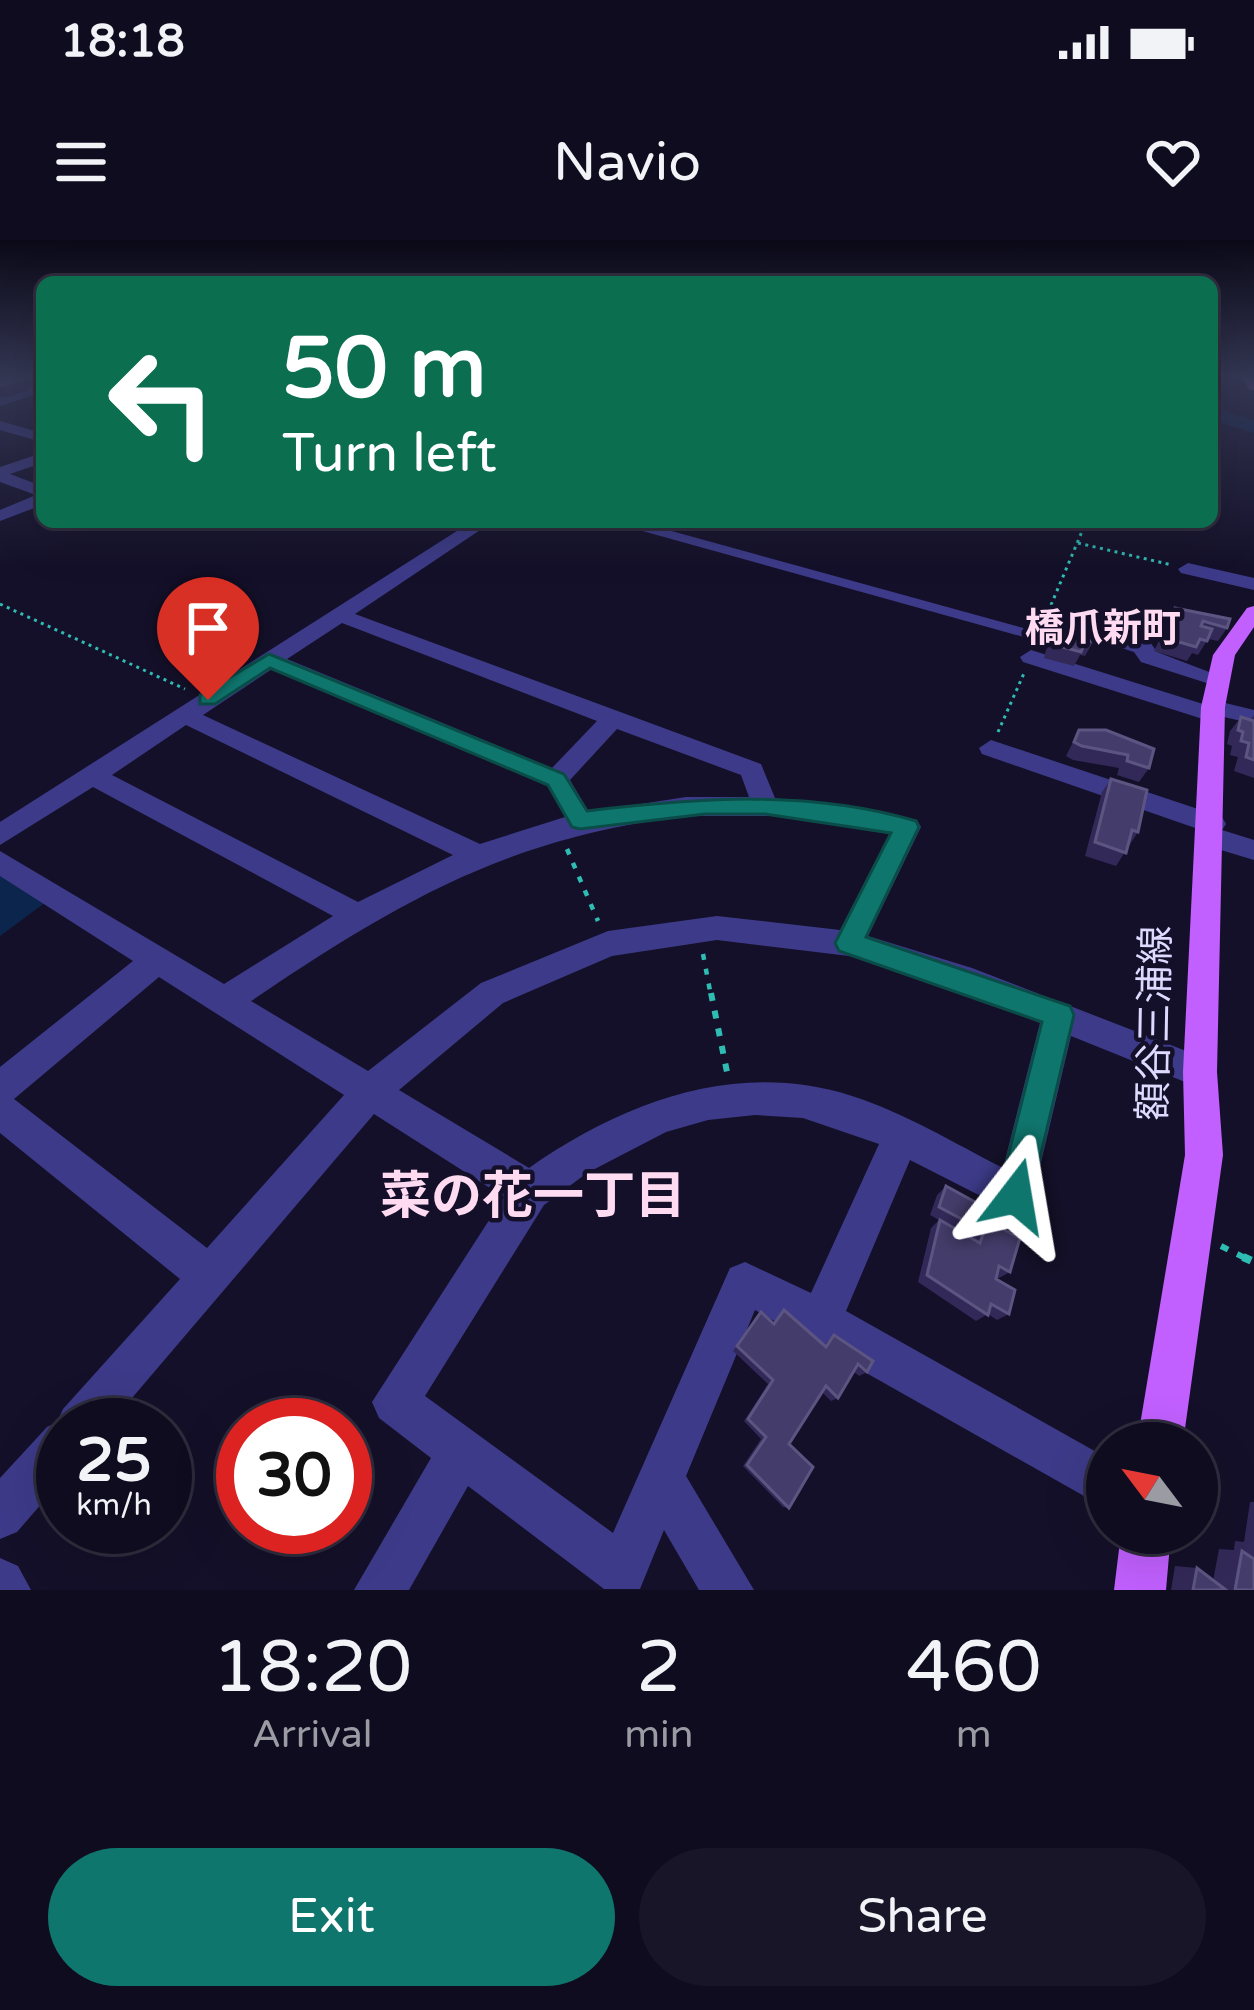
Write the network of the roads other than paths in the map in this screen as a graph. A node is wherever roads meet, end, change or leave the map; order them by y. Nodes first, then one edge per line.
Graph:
1 (36, 460) edge
2 (0, 474) edge
3 (36, 492) edge
4 (36, 498) edge
5 (0, 516) edge
6 (474, 528) edge
7 (642, 528) edge
8 (1188, 569) road end
9 (1254, 584) edge
10 (1254, 611) edge
11 (339, 615) junction
12 (1038, 636) junction
13 (269, 660) junction
14 (1216, 701) junction
15 (184, 715) junction
16 (1254, 717) edge
17 (613, 719) junction
18 (991, 748) road end
19 (92, 775) junction
20 (556, 779) junction
21 (765, 806) junction
22 (569, 824) junction
23 (1212, 830) junction
24 (0, 835) edge
25 (1254, 850) edge
26 (475, 854) junction
27 (0, 862) edge
28 (355, 914) junction
29 (849, 943) junction
30 (158, 959) junction
31 (226, 1000) junction
32 (1059, 1015) junction
33 (1200, 1072) junction
34 (0, 1089) edge
35 (372, 1090) junction
36 (0, 1111) edge
37 (902, 1136) junction
38 (530, 1191) junction
39 (209, 1276) junction
40 (821, 1320) junction
41 (103, 1398) edge
42 (1163, 1422) edge
43 (462, 1451) junction
44 (1086, 1473) edge
45 (36, 1474) edge
46 (661, 1479) junction
47 (0, 1515) edge
48 (1144, 1554) edge
49 (618, 1581) edge
50 (380, 1590) edge
51 (728, 1590) edge
52 (1140, 1590) edge

1 - 2 street
2 - 3 street
4 - 5 street
6 - 11 street
7 - 12 street
8 - 9 street
10 - 14 main road, 額谷三浦線
11 - 13 street
11 - 17 street
12 - 14 street
12 - 14 street
13 - 15 street
13 - 20 street
14 - 16 street
14 - 23 main road, 額谷三浦線
15 - 19 street
15 - 26 street
17 - 20 street
17 - 21 street
18 - 23 street
19 - 24 street
19 - 28 street
20 - 22 street
21 - 22 street
21 - 29 street
22 - 26 street
23 - 25 street
23 - 33 main road, 額谷三浦線
26 - 28 street
27 - 30 street
28 - 31 street
29 - 32 street
29 - 35 street
30 - 31 street
30 - 34 street
31 - 35 street
32 - 33 street
32 - 37 street
33 - 42 main road, 額谷三浦線
35 - 38 street
35 - 39 street
36 - 39 street
37 - 38 street
37 - 40 street
38 - 43 street
39 - 41 street
40 - 44 street
40 - 46 street
43 - 49 street
43 - 50 street
45 - 47 street
46 - 49 street
46 - 51 street
48 - 52 main road

